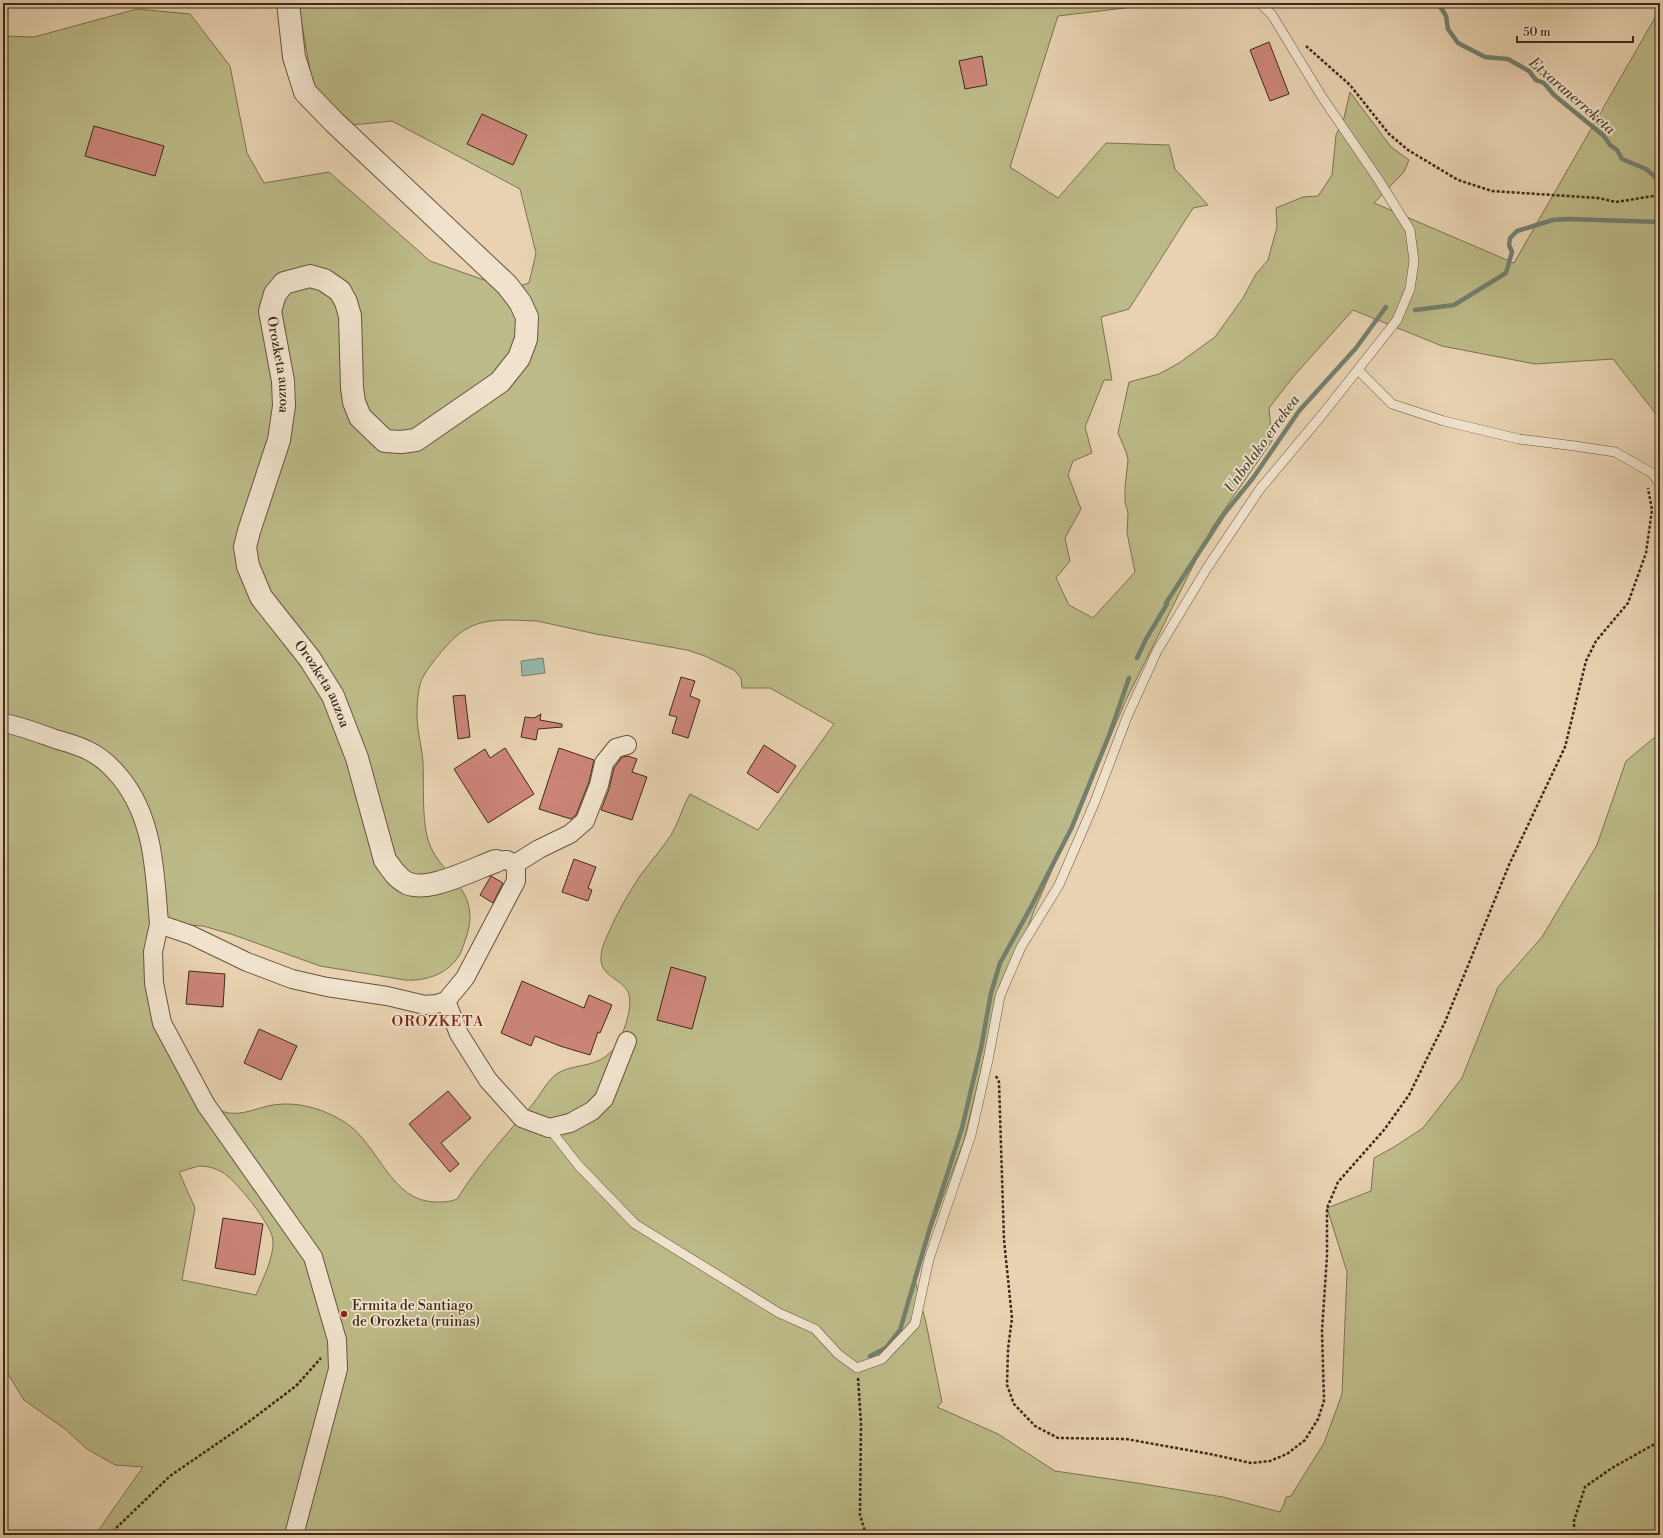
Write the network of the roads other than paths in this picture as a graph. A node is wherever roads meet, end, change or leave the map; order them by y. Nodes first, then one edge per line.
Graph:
1 (288, 3) edge
2 (1260, 3) edge
3 (1358, 370) junction
4 (1660, 484) edge
5 (3, 723) edge
6 (627, 745) dead end
7 (505, 862) junction
8 (159, 924) junction
9 (446, 1001) junction
10 (627, 1041) dead end
11 (549, 1128) junction
12 (294, 1535) edge

1 - 7 street, Orozketa auzoa
2 - 3 lane
3 - 4 lane
3 - 11 lane
5 - 8 street
6 - 7 street
7 - 9 street
8 - 9 street
8 - 12 street
9 - 11 street
10 - 11 street

